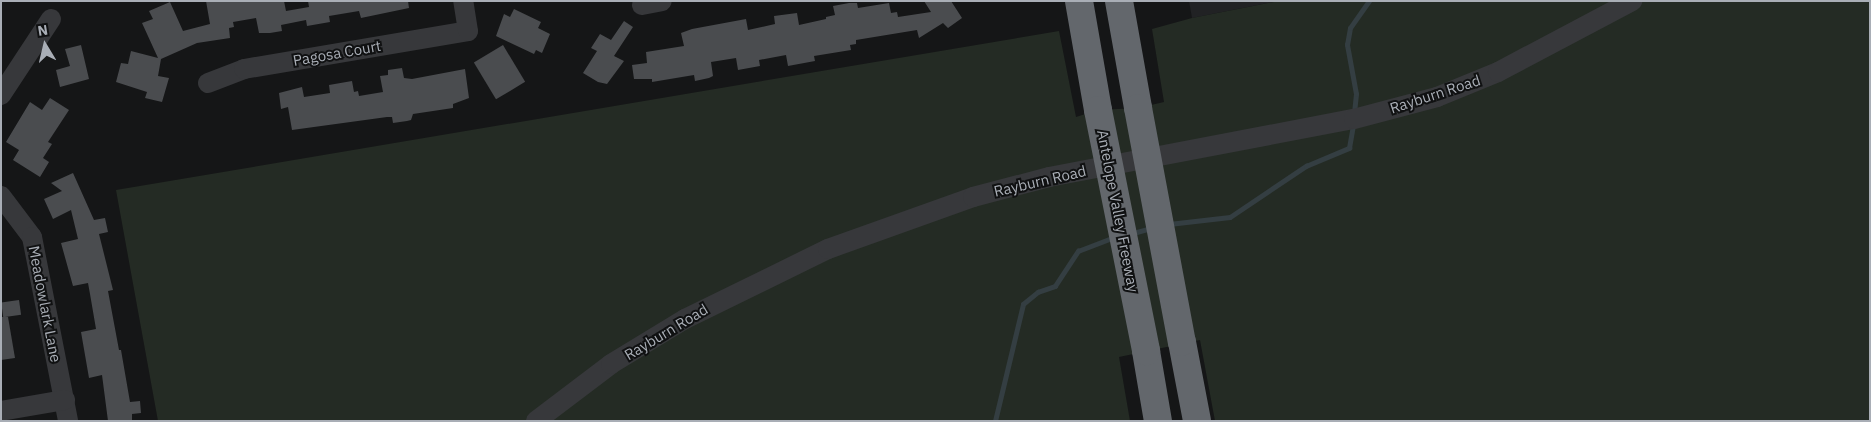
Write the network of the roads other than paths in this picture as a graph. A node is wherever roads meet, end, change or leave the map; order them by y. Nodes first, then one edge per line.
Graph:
1 (463, 1) edge
2 (662, 1) edge
3 (1079, 1) edge
4 (1119, 1) edge
5 (1632, 1) edge
6 (642, 5) dead end
7 (51, 19) dead end
8 (208, 83) dead end
9 (1, 95) edge
10 (1, 196) edge
11 (65, 400) junction
12 (1, 411) edge
13 (68, 421) edge
14 (536, 421) edge
15 (1158, 421) edge
16 (1197, 421) edge

1 - 8 street, Pagosa Court
2 - 6 street
3 - 15 highway, Antelope Valley Freeway, bridge
4 - 16 highway, bridge
5 - 14 street, Rayburn Road
7 - 9 street
10 - 11 street, Meadowlark Lane
11 - 12 street
11 - 13 street, Meadowlark Lane

